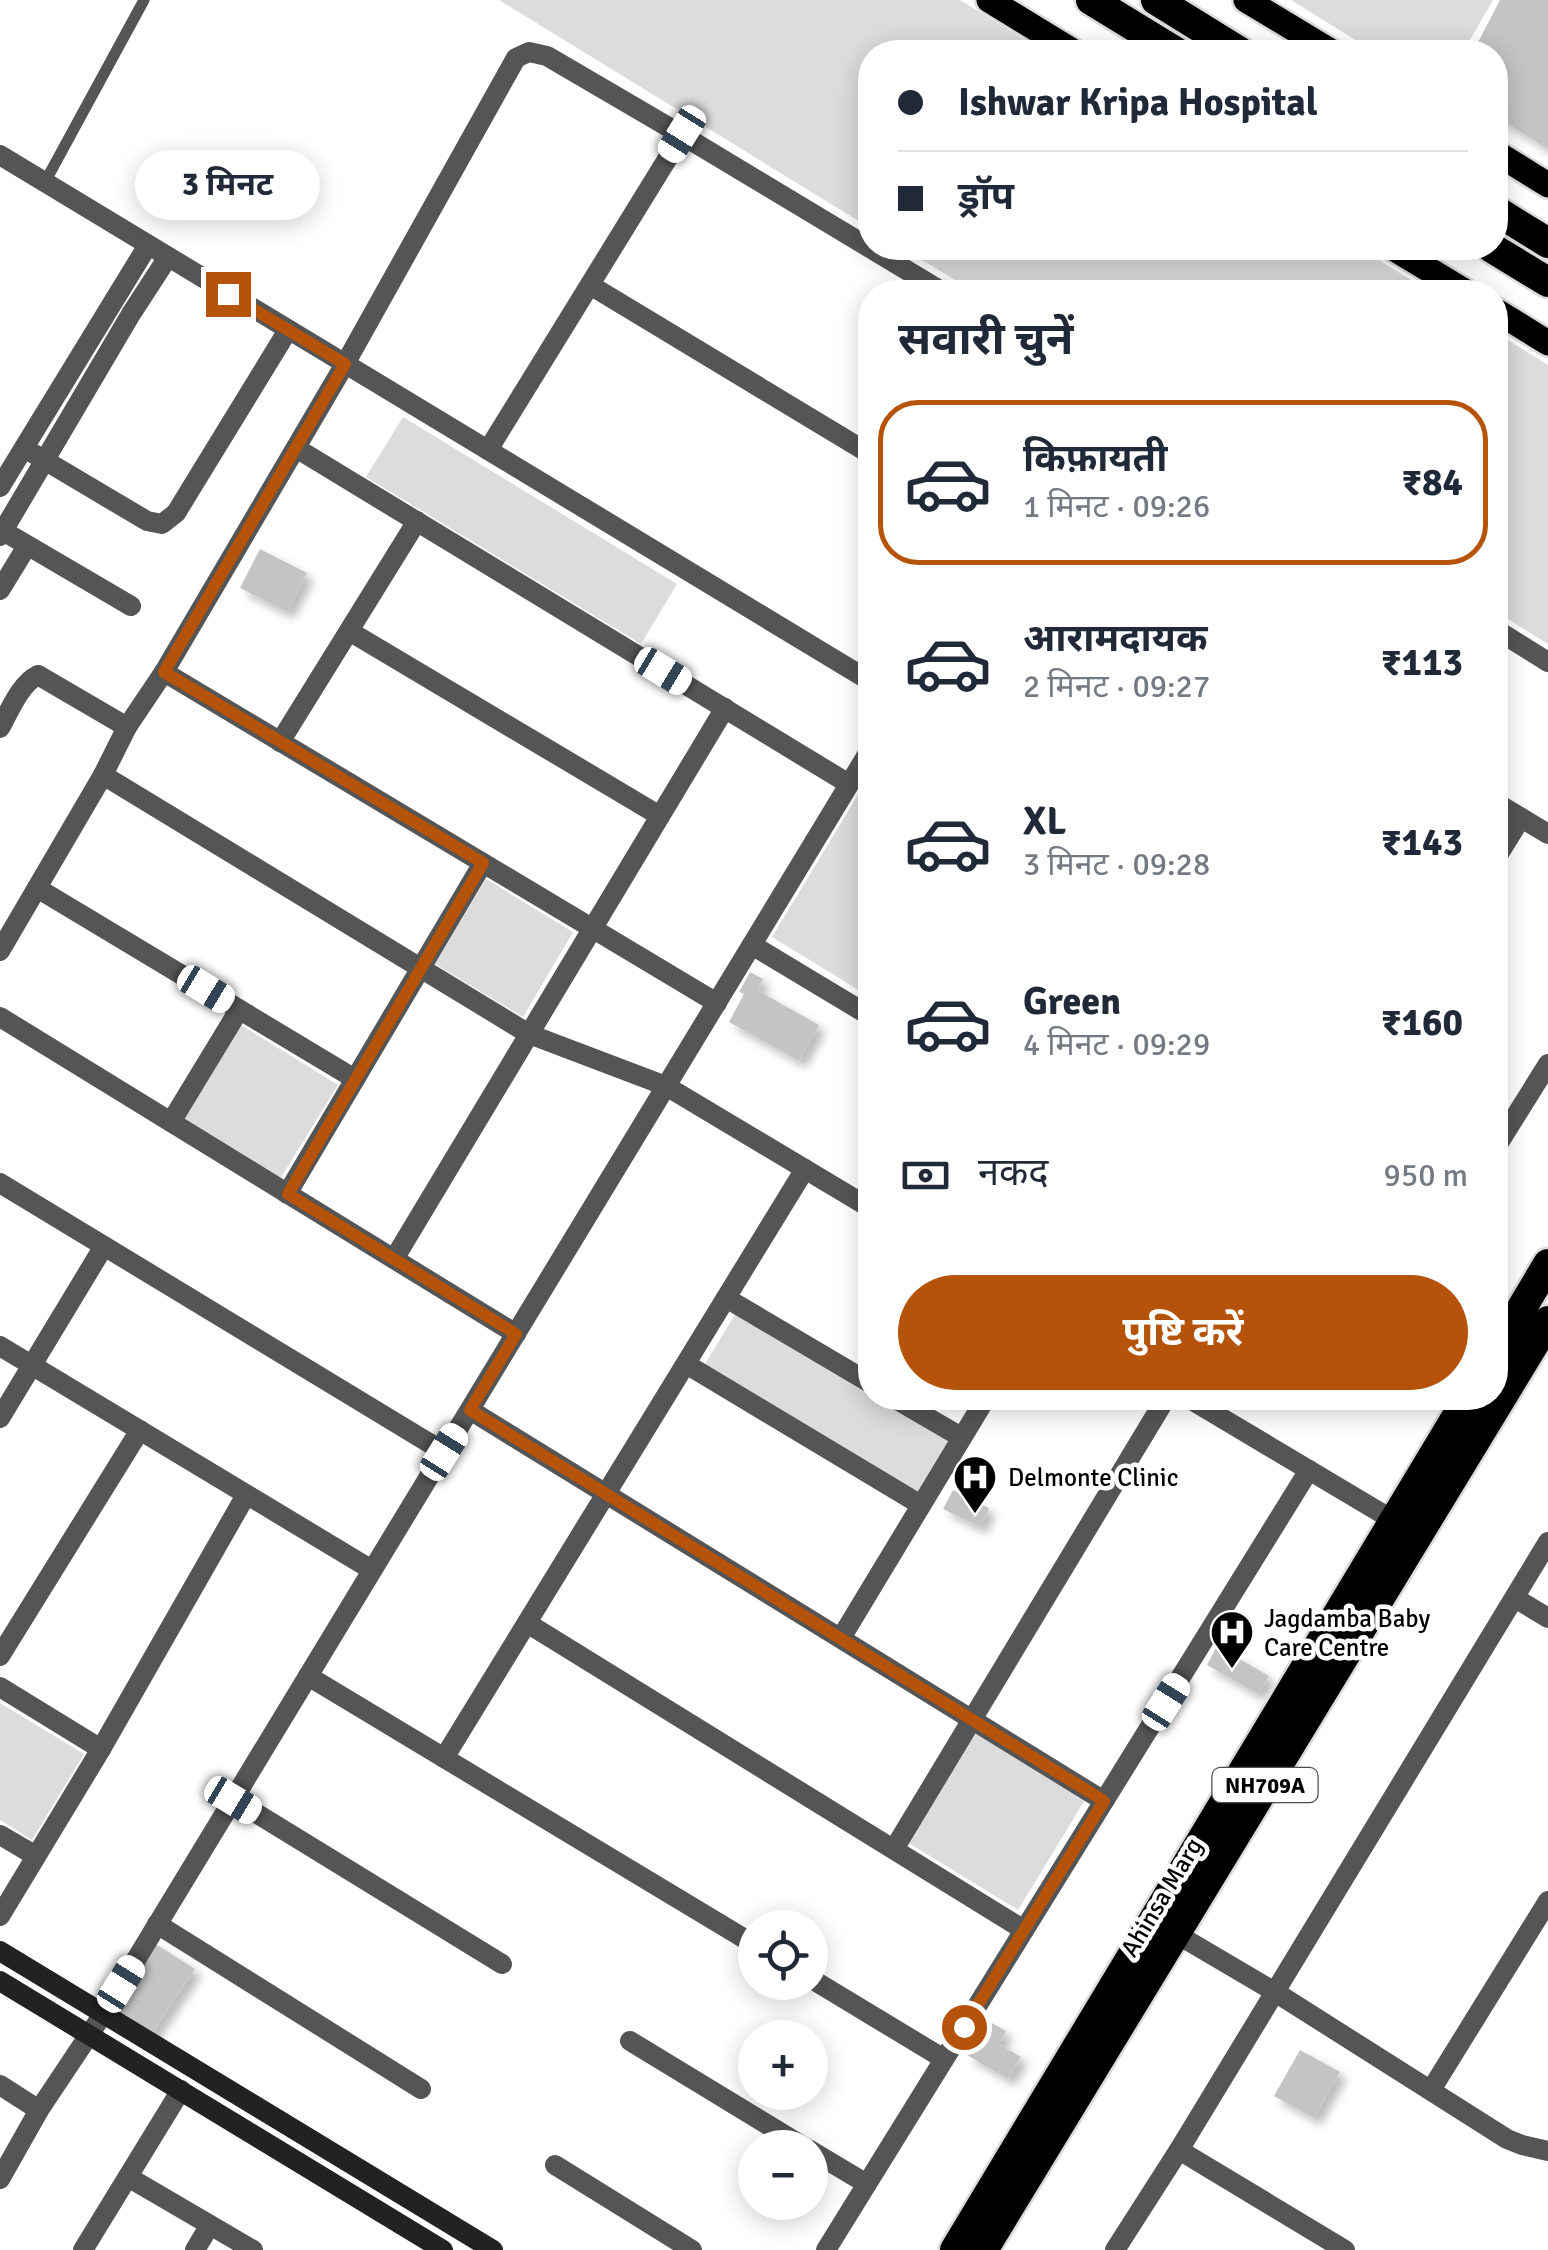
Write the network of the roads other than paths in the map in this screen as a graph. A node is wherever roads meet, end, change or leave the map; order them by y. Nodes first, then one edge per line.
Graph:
1 (144, 0) edge
2 (989, 0) edge
3 (1092, 0) edge
4 (1156, 0) edge
5 (1246, 0) edge
6 (1054, 40) edge
7 (1157, 40) edge
8 (1221, 40) edge
9 (1312, 40) edge
10 (682, 134) junction
11 (0, 155) edge
12 (1508, 160) edge
13 (45, 182) junction
14 (1548, 184) edge
15 (1508, 218) edge
16 (858, 241) edge
17 (1548, 243) edge
18 (148, 245) junction
19 (168, 257) junction
20 (1508, 258) edge
21 (890, 260) edge
22 (1413, 260) edge
23 (923, 280) edge
24 (1446, 280) edge
25 (1548, 282) edge
26 (590, 285) junction
27 (1508, 318) edge
28 (288, 330) junction
29 (1548, 342) edge
30 (345, 364) junction
31 (858, 447) edge
32 (24, 448) junction
33 (296, 448) junction
34 (488, 450) junction
35 (46, 461) junction
36 (0, 487) edge
37 (417, 521) junction
38 (1, 533) edge
39 (28, 546) junction
40 (0, 590) edge
41 (131, 606) dead end
42 (349, 630) junction
43 (1508, 637) edge
44 (1548, 662) edge
45 (164, 672) junction
46 (858, 673) edge
47 (725, 708) junction
48 (127, 727) junction
49 (0, 728) edge
50 (280, 742) junction
51 (103, 775) junction
52 (858, 781) edge
53 (1508, 810) edge
54 (660, 816) junction
55 (1520, 818) junction
56 (1548, 834) edge
57 (1508, 838) edge
58 (483, 863) junction
59 (37, 888) junction
60 (592, 928) junction
61 (752, 945) junction
62 (0, 950) edge
63 (421, 968) junction
64 (717, 1003) junction
65 (858, 1009) edge
66 (240, 1010) junction
67 (0, 1017) edge
68 (529, 1034) junction
69 (1548, 1064) edge
70 (356, 1079) junction
71 (666, 1086) junction
72 (172, 1122) junction
73 (1508, 1128) edge
74 (805, 1170) junction
75 (0, 1184) edge
76 (288, 1194) junction
77 (858, 1201) edge
78 (104, 1246) junction
79 (394, 1259) junction
80 (1548, 1264) edge
81 (726, 1298) junction
82 (1548, 1320) edge
83 (1508, 1331) edge
84 (516, 1334) junction
85 (0, 1346) edge
86 (686, 1364) junction
87 (32, 1365) junction
88 (858, 1376) edge
89 (1508, 1381) edge
90 (470, 1410) junction
91 (914, 1410) edge
92 (979, 1410) edge
93 (1159, 1410) edge
94 (1208, 1410) edge
95 (1462, 1410) edge
96 (1488, 1410) edge
97 (0, 1418) edge
98 (140, 1430) junction
99 (962, 1438) junction
100 (444, 1452) junction
101 (1310, 1470) junction
102 (606, 1494) junction
103 (246, 1495) junction
104 (921, 1504) junction
105 (1406, 1528) junction
106 (1548, 1542) edge
107 (372, 1570) junction
108 (1515, 1598) junction
109 (1548, 1618) edge
110 (526, 1623) junction
111 (841, 1638) junction
112 (0, 1656) edge
113 (308, 1676) junction
114 (0, 1688) edge
115 (972, 1719) junction
116 (102, 1748) junction
117 (444, 1758) junction
118 (233, 1800) junction
119 (1104, 1801) junction
120 (0, 1835) edge
121 (894, 1849) junction
122 (36, 1856) junction
123 (1548, 1901) edge
124 (0, 1916) edge
125 (158, 1924) junction
126 (1164, 1926) junction
127 (1024, 1930) junction
128 (738, 1935) edge
129 (0, 1952) edge
130 (502, 1964) dead end
131 (0, 1981) edge
132 (828, 1989) edge
133 (1275, 1992) junction
134 (103, 2014) junction
135 (90, 2035) junction
136 (630, 2041) dead end
137 (944, 2059) junction
138 (0, 2085) edge
139 (181, 2090) junction
140 (421, 2090) dead end
141 (1431, 2090) junction
142 (39, 2110) junction
143 (777, 2130) edge
144 (1179, 2150) junction
145 (1548, 2150) edge
146 (828, 2161) edge
147 (554, 2165) dead end
148 (128, 2178) junction
149 (0, 2180) edge
150 (867, 2184) junction
151 (210, 2225) junction
152 (83, 2250) edge
153 (195, 2250) edge
154 (253, 2250) edge
155 (443, 2250) edge
156 (493, 2250) edge
157 (692, 2250) edge
158 (826, 2250) edge
159 (955, 2250) edge
160 (984, 2250) edge
161 (1115, 2250) edge
162 (1345, 2250) edge

1 - 13 lane
2 - 6 main road
3 - 7 highway
4 - 8 highway
5 - 9 main road
10 - 16 street
10 - 26 street
10 - 30 street
11 - 13 street
12 - 14 main road
13 - 18 street
15 - 17 highway
18 - 19 street
18 - 32 street
19 - 28 street
19 - 35 street
20 - 25 highway
21 - 23 street
22 - 24 main road
26 - 31 street
26 - 34 street
27 - 29 main road
28 - 30 street
28 - 35 street
30 - 33 street
30 - 34 street
32 - 35 street
32 - 36 street
33 - 37 street
33 - 45 street
34 - 46 street
35 - 38 street
37 - 42 street
37 - 47 street
38 - 39 street
39 - 40 street
39 - 41 street
42 - 50 street
42 - 54 street
43 - 44 street
45 - 48 street
45 - 50 street
47 - 52 street
47 - 54 street
48 - 49 street
48 - 51 street
50 - 58 street
51 - 59 street
51 - 63 street
52 - 61 street
53 - 55 street
54 - 60 street
55 - 56 street
55 - 57 street
58 - 60 street
58 - 63 street
59 - 62 street
59 - 66 street
60 - 64 street
60 - 68 street
61 - 64 street
61 - 65 street
63 - 68 street
63 - 70 street
64 - 71 street
66 - 70 street
66 - 72 street
67 - 72 street
68 - 71 street
68 - 79 street
69 - 73 street
70 - 76 street
71 - 74 street
71 - 84 street
72 - 76 street
74 - 77 street
74 - 81 street
75 - 78 street
76 - 79 street
78 - 87 street
78 - 100 street
79 - 84 street
80 - 83 highway
81 - 86 street
81 - 88 street
82 - 89 highway, Ahinsa Marg / NH709A
84 - 90 street
85 - 87 street
86 - 102 street
86 - 104 street
87 - 97 street
87 - 98 street
90 - 100 street
90 - 102 street
91 - 99 street
92 - 99 street
93 - 115 street
94 - 101 street
95 - 105 highway, Ahinsa Marg / NH709A
96 - 105 highway, Ahinsa Marg / NH709A
98 - 103 street
98 - 112 street
99 - 104 street
100 - 107 street
101 - 105 street
101 - 119 street
102 - 110 street
102 - 111 street
103 - 107 street
103 - 116 street
104 - 111 street
105 - 126 highway, Ahinsa Marg / NH709A
106 - 108 street
107 - 113 street
108 - 109 street
108 - 133 street
110 - 117 street
110 - 121 street
111 - 115 street
113 - 117 street
113 - 118 street
114 - 116 street
115 - 119 street
115 - 121 street
116 - 122 street
117 - 128 street
118 - 125 street
118 - 130 street
119 - 127 street
120 - 122 street
121 - 127 street
122 - 124 street
123 - 141 street
125 - 134 street
125 - 140 street
126 - 133 street
126 - 159 highway, Ahinsa Marg / NH709A
126 - 160 highway, Ahinsa Marg / NH709A
127 - 137 street
129 - 134 street
131 - 135 street
132 - 137 street
133 - 141 street
133 - 144 street
134 - 135 street
134 - 156 street
135 - 139 street
135 - 142 street
136 - 143 street
137 - 150 street
138 - 142 street
139 - 148 street
139 - 155 street
141 - 145 street
142 - 149 street
144 - 161 street
144 - 162 street
146 - 150 street
147 - 157 street
148 - 151 street
148 - 152 street
150 - 158 street
151 - 153 street
151 - 154 street

